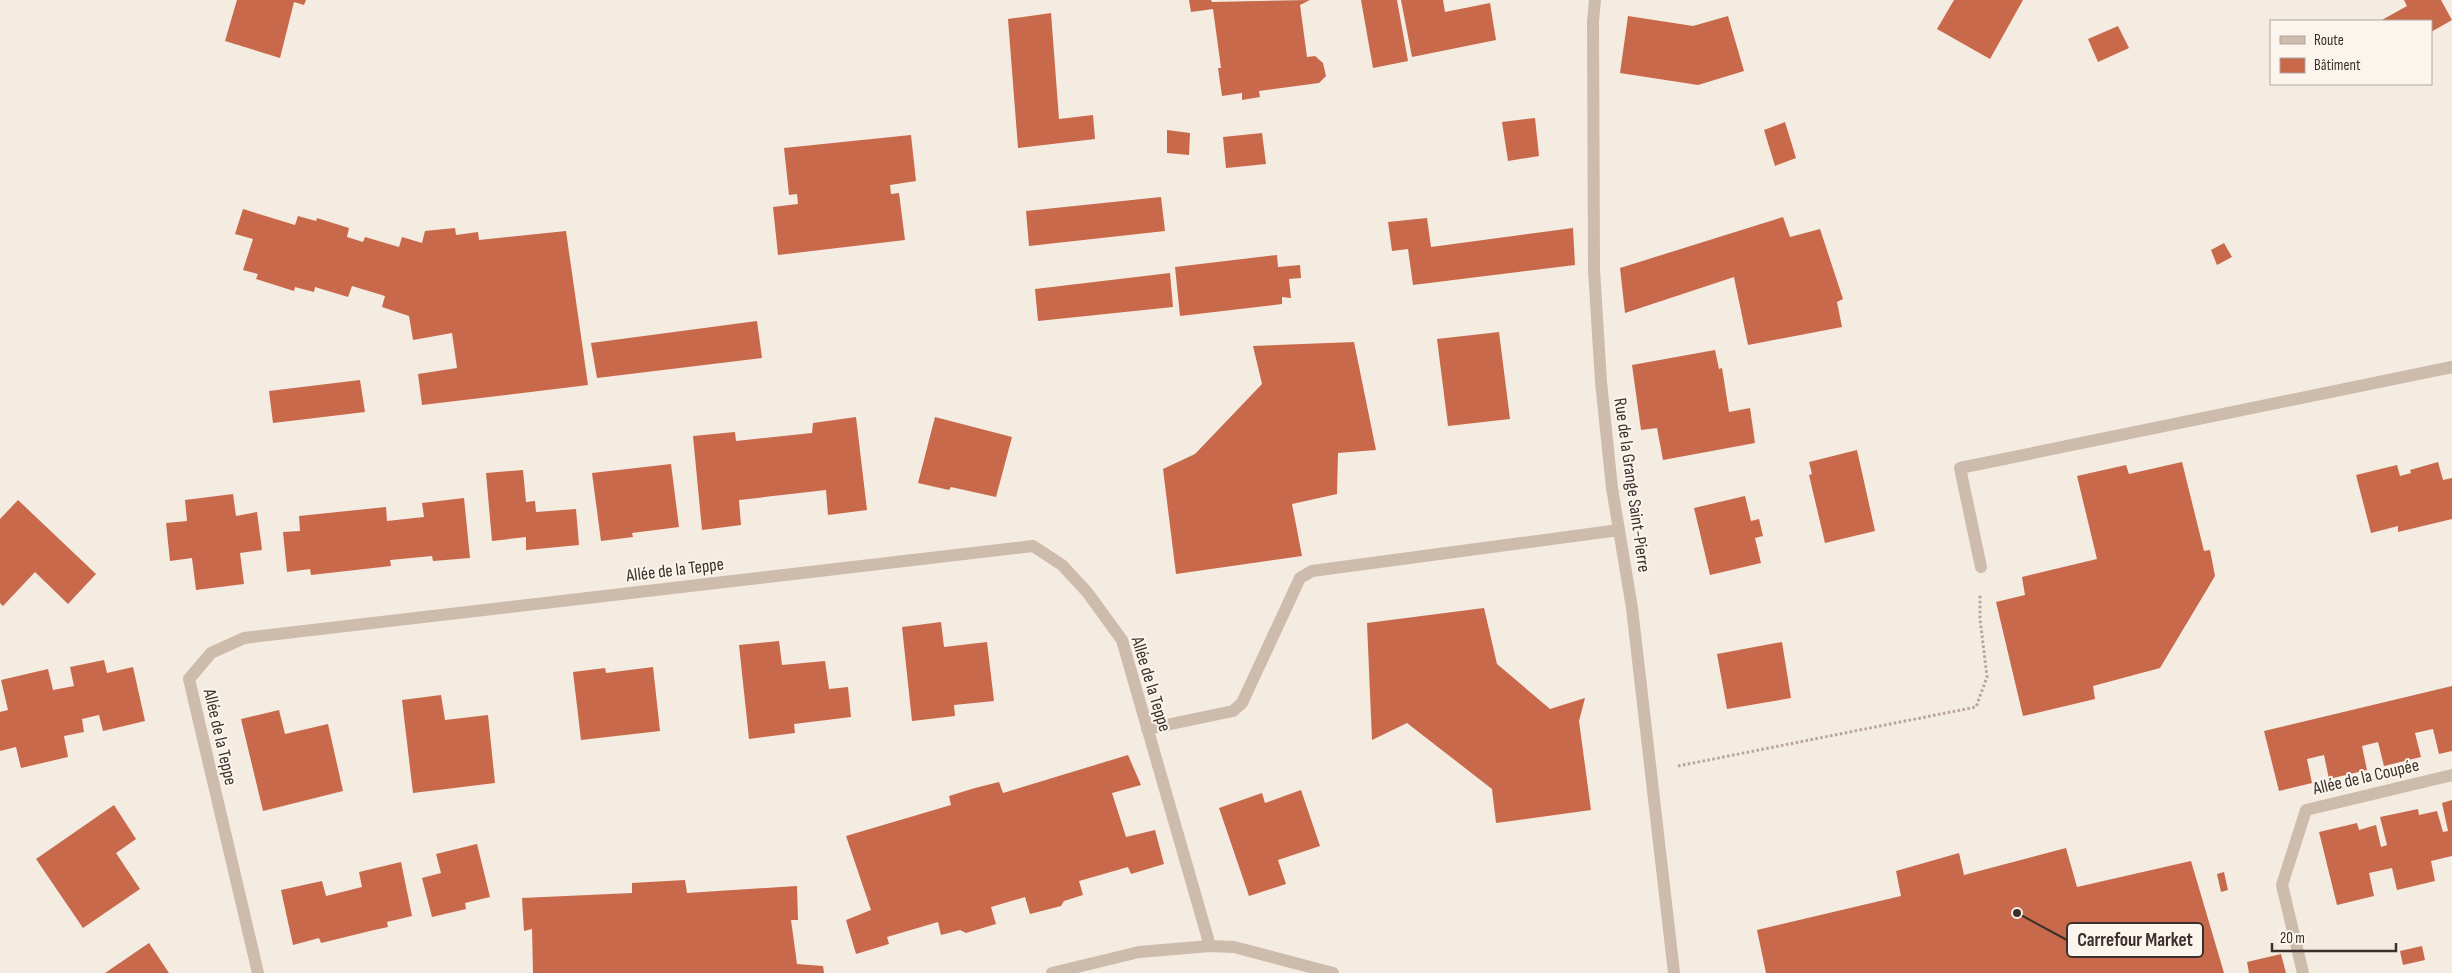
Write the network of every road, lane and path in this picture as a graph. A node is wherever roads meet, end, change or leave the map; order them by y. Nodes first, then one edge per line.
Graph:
1 (1595, 0) edge
2 (2452, 367) edge
3 (1619, 530) junction
4 (1981, 567) joint
5 (1147, 729) junction
6 (1651, 771) junction
7 (2452, 775) edge
8 (1210, 946) junction
9 (258, 973) edge
10 (1052, 973) edge
11 (1333, 973) edge
12 (1674, 973) edge
13 (2302, 973) edge

1 - 3 street, Rue de la Grange Saint-Pierre
2 - 4 street
3 - 5 street
3 - 6 street, Rue de la Grange Saint-Pierre
4 - 6 path
5 - 8 street, Allée de la Teppe
5 - 9 street, Allée de la Teppe
6 - 12 street, Rue de la Grange Saint-Pierre
7 - 13 street, Allée de la Coupée
8 - 10 street
8 - 11 street

